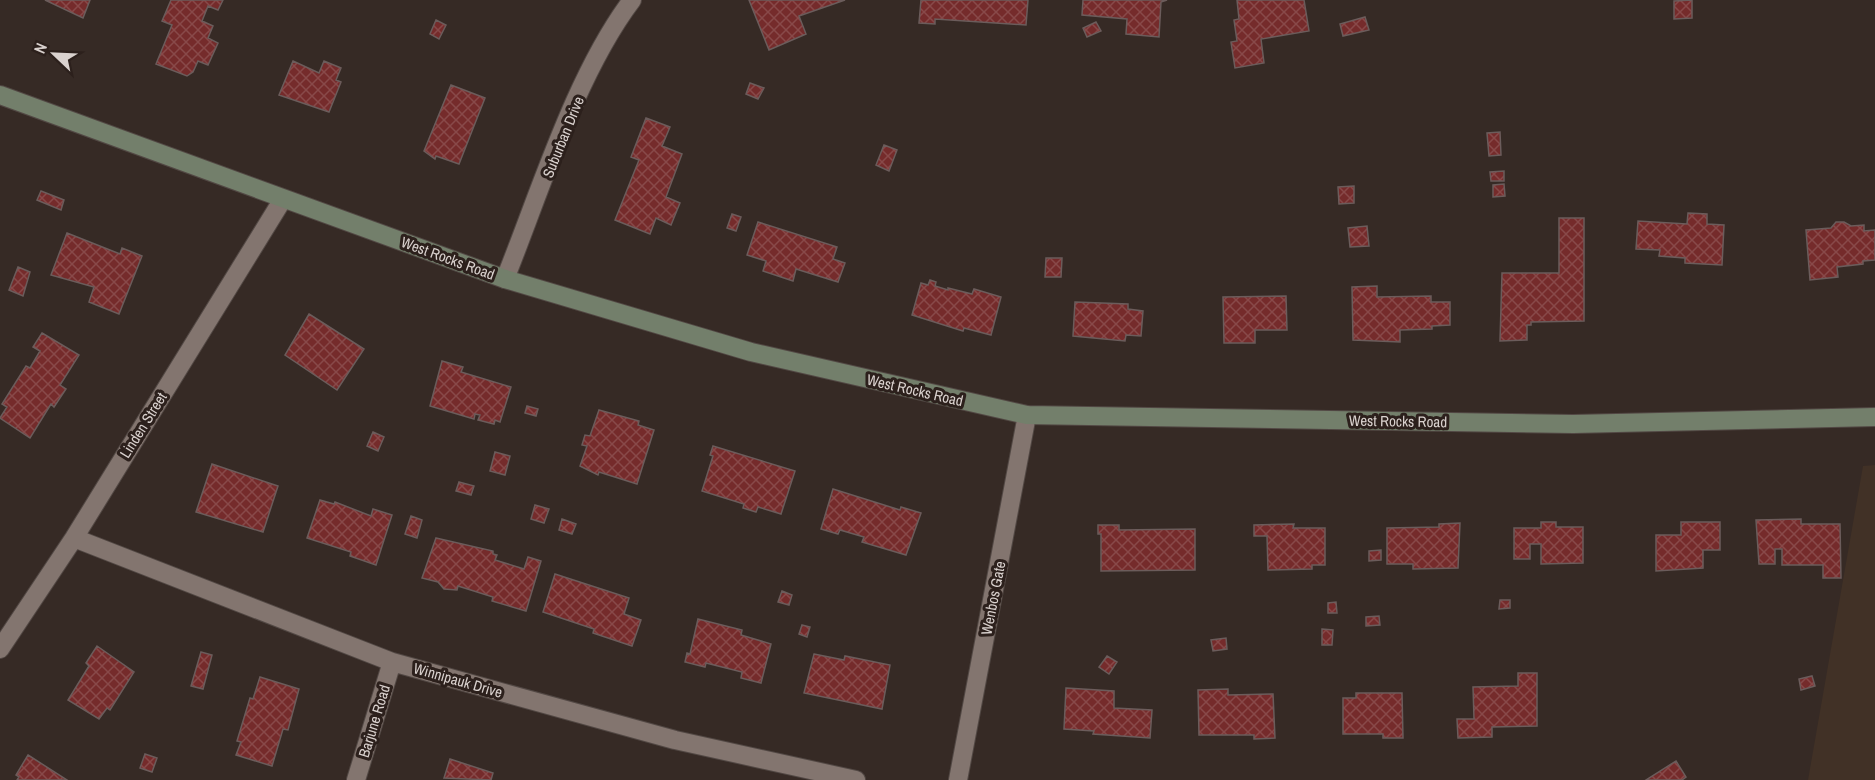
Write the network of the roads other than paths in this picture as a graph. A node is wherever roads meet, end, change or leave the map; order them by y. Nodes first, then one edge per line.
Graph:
1 (632, 0) edge
2 (0, 96) edge
3 (283, 199) junction
4 (506, 279) junction
5 (1027, 415) junction
6 (1875, 417) edge
7 (74, 538) junction
8 (0, 649) edge
9 (392, 662) junction
10 (356, 780) edge
11 (856, 780) edge
12 (958, 780) edge

1 - 4 street, Suburban Drive
2 - 3 main road, West Rocks Road
3 - 4 main road, West Rocks Road
3 - 7 street, Linden Street
4 - 5 main road, West Rocks Road
5 - 6 main road, West Rocks Road
5 - 12 street, Wenbos Gate
7 - 8 street, Linden Street
7 - 9 street, Winnipauk Drive
9 - 10 street, Barjune Road
9 - 11 street, Winnipauk Drive

